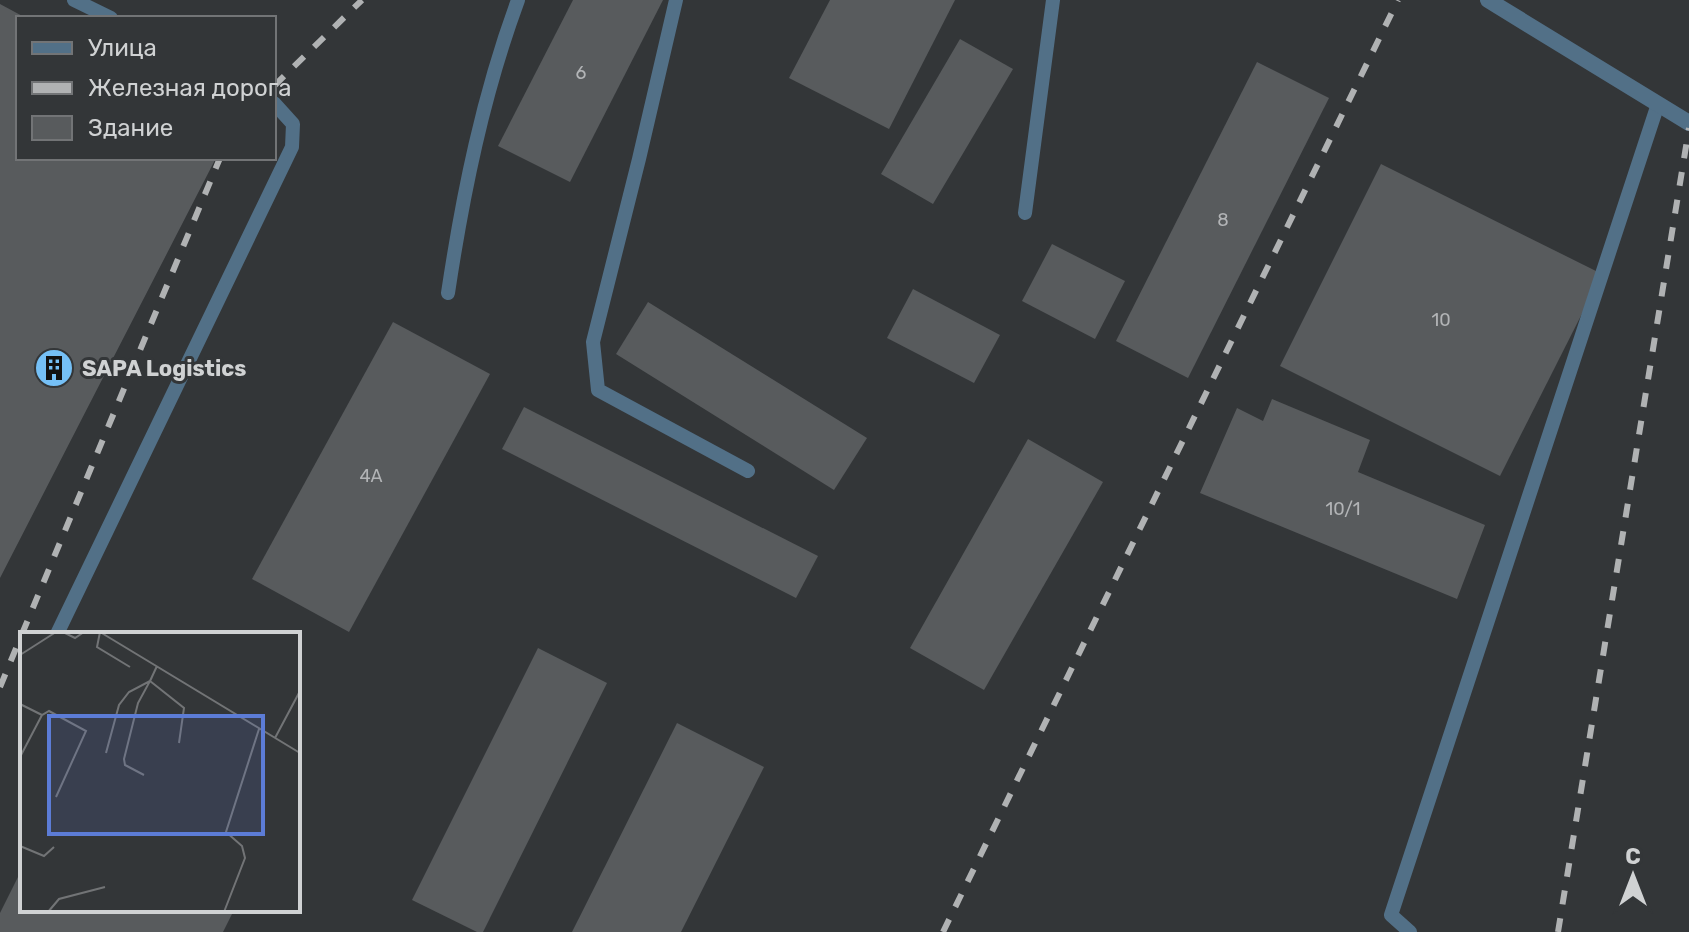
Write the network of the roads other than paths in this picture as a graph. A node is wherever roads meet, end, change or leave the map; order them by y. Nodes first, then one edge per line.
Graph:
1 (74, 0) edge
2 (518, 0) edge
3 (676, 0) edge
4 (1053, 0) edge
5 (1488, 0) edge
6 (107, 16) edge
7 (1658, 104) junction
8 (276, 105) edge
9 (1689, 123) edge
10 (1025, 213) dead end
11 (448, 293) dead end
12 (748, 471) dead end
13 (58, 632) edge
14 (1410, 932) edge

1 - 6 lane
2 - 11 lane
3 - 12 lane
4 - 10 lane
5 - 7 street
7 - 9 street
7 - 14 lane
8 - 13 lane

